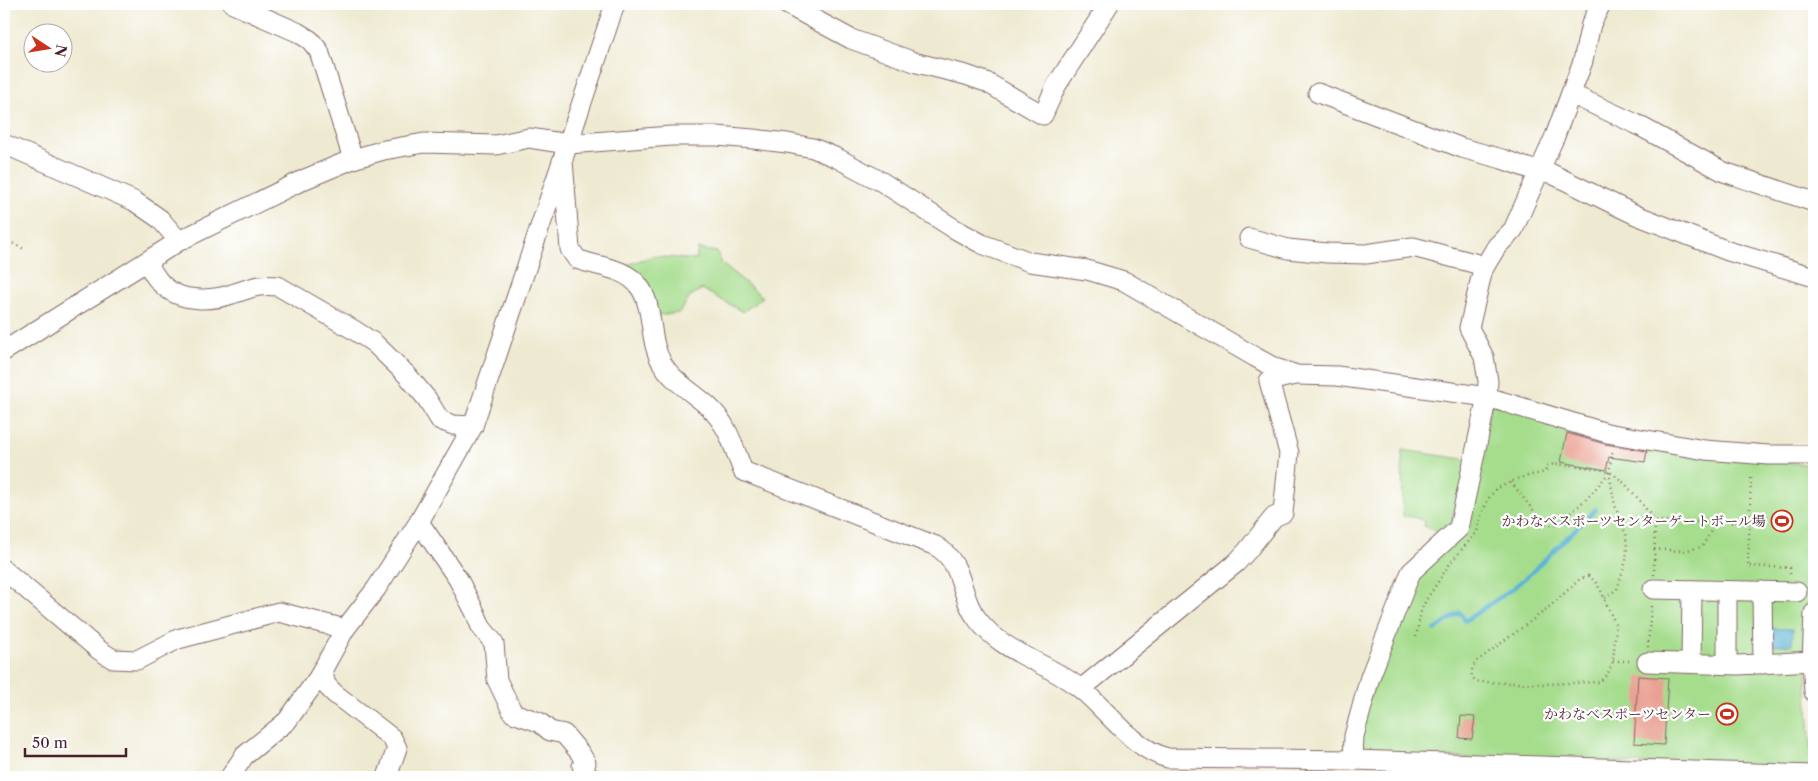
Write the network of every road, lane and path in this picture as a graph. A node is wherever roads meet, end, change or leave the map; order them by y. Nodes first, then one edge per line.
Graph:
1 (233, 4) edge
2 (615, 4) edge
3 (786, 4) edge
4 (1109, 4) edge
5 (1601, 4) edge
6 (1318, 93) dead end
7 (1571, 94) junction
8 (4, 144) edge
9 (566, 152) junction
10 (353, 159) junction
11 (1539, 172) junction
12 (1814, 202) edge
13 (1249, 238) dead end
14 (4, 239) edge
15 (180, 241) junction
16 (24, 249) dead end
17 (147, 262) junction
18 (1484, 266) junction
19 (1814, 277) edge
20 (4, 351) edge
21 (1297, 375) junction
22 (1488, 397) junction
23 (473, 426) junction
24 (1613, 446) dead end
25 (1814, 455) edge
26 (1609, 472) junction
27 (1751, 478) dead end
28 (1510, 482) junction
29 (1655, 521) dead end
30 (419, 522) junction
31 (1713, 522) dead end
32 (1654, 549) dead end
33 (4, 570) edge
34 (1653, 589) dead end
35 (1692, 590) junction
36 (1727, 591) junction
37 (1762, 591) junction
38 (1793, 592) joint
39 (1605, 598) junction
40 (1814, 613) edge
41 (345, 629) junction
42 (1416, 637) dead end
43 (1647, 662) dead end
44 (1812, 662) junction
45 (1691, 663) junction
46 (1727, 664) junction
47 (1763, 664) junction
48 (322, 670) junction
49 (1082, 689) junction
50 (1814, 692) edge
51 (1352, 760) junction
52 (1814, 775) edge
53 (230, 777) edge
54 (387, 777) edge
55 (589, 777) edge

1 - 10 street
2 - 9 street
3 - 4 street
5 - 7 street
6 - 11 street
7 - 11 street
7 - 12 street
8 - 15 street
9 - 10 street
9 - 21 street
9 - 23 street
9 - 49 street
10 - 15 street
11 - 18 street
11 - 19 street
13 - 18 street
14 - 16 path
15 - 17 street
17 - 20 street
17 - 23 street
18 - 22 street
21 - 22 street
21 - 49 street
22 - 25 street
22 - 51 street
23 - 30 street
24 - 26 path
26 - 28 path
26 - 28 path
26 - 29 path
26 - 39 path
27 - 38 path
28 - 42 path
30 - 41 street
30 - 55 street
31 - 32 path
33 - 41 street
34 - 35 street
35 - 36 street
35 - 45 street
36 - 37 street
36 - 46 street
37 - 38 street
37 - 47 street
39 - 39 path
40 - 44 street
41 - 48 street
43 - 45 street
44 - 47 street
44 - 50 street
45 - 46 street
46 - 47 street
48 - 53 street
48 - 54 street
49 - 51 street
51 - 52 street

